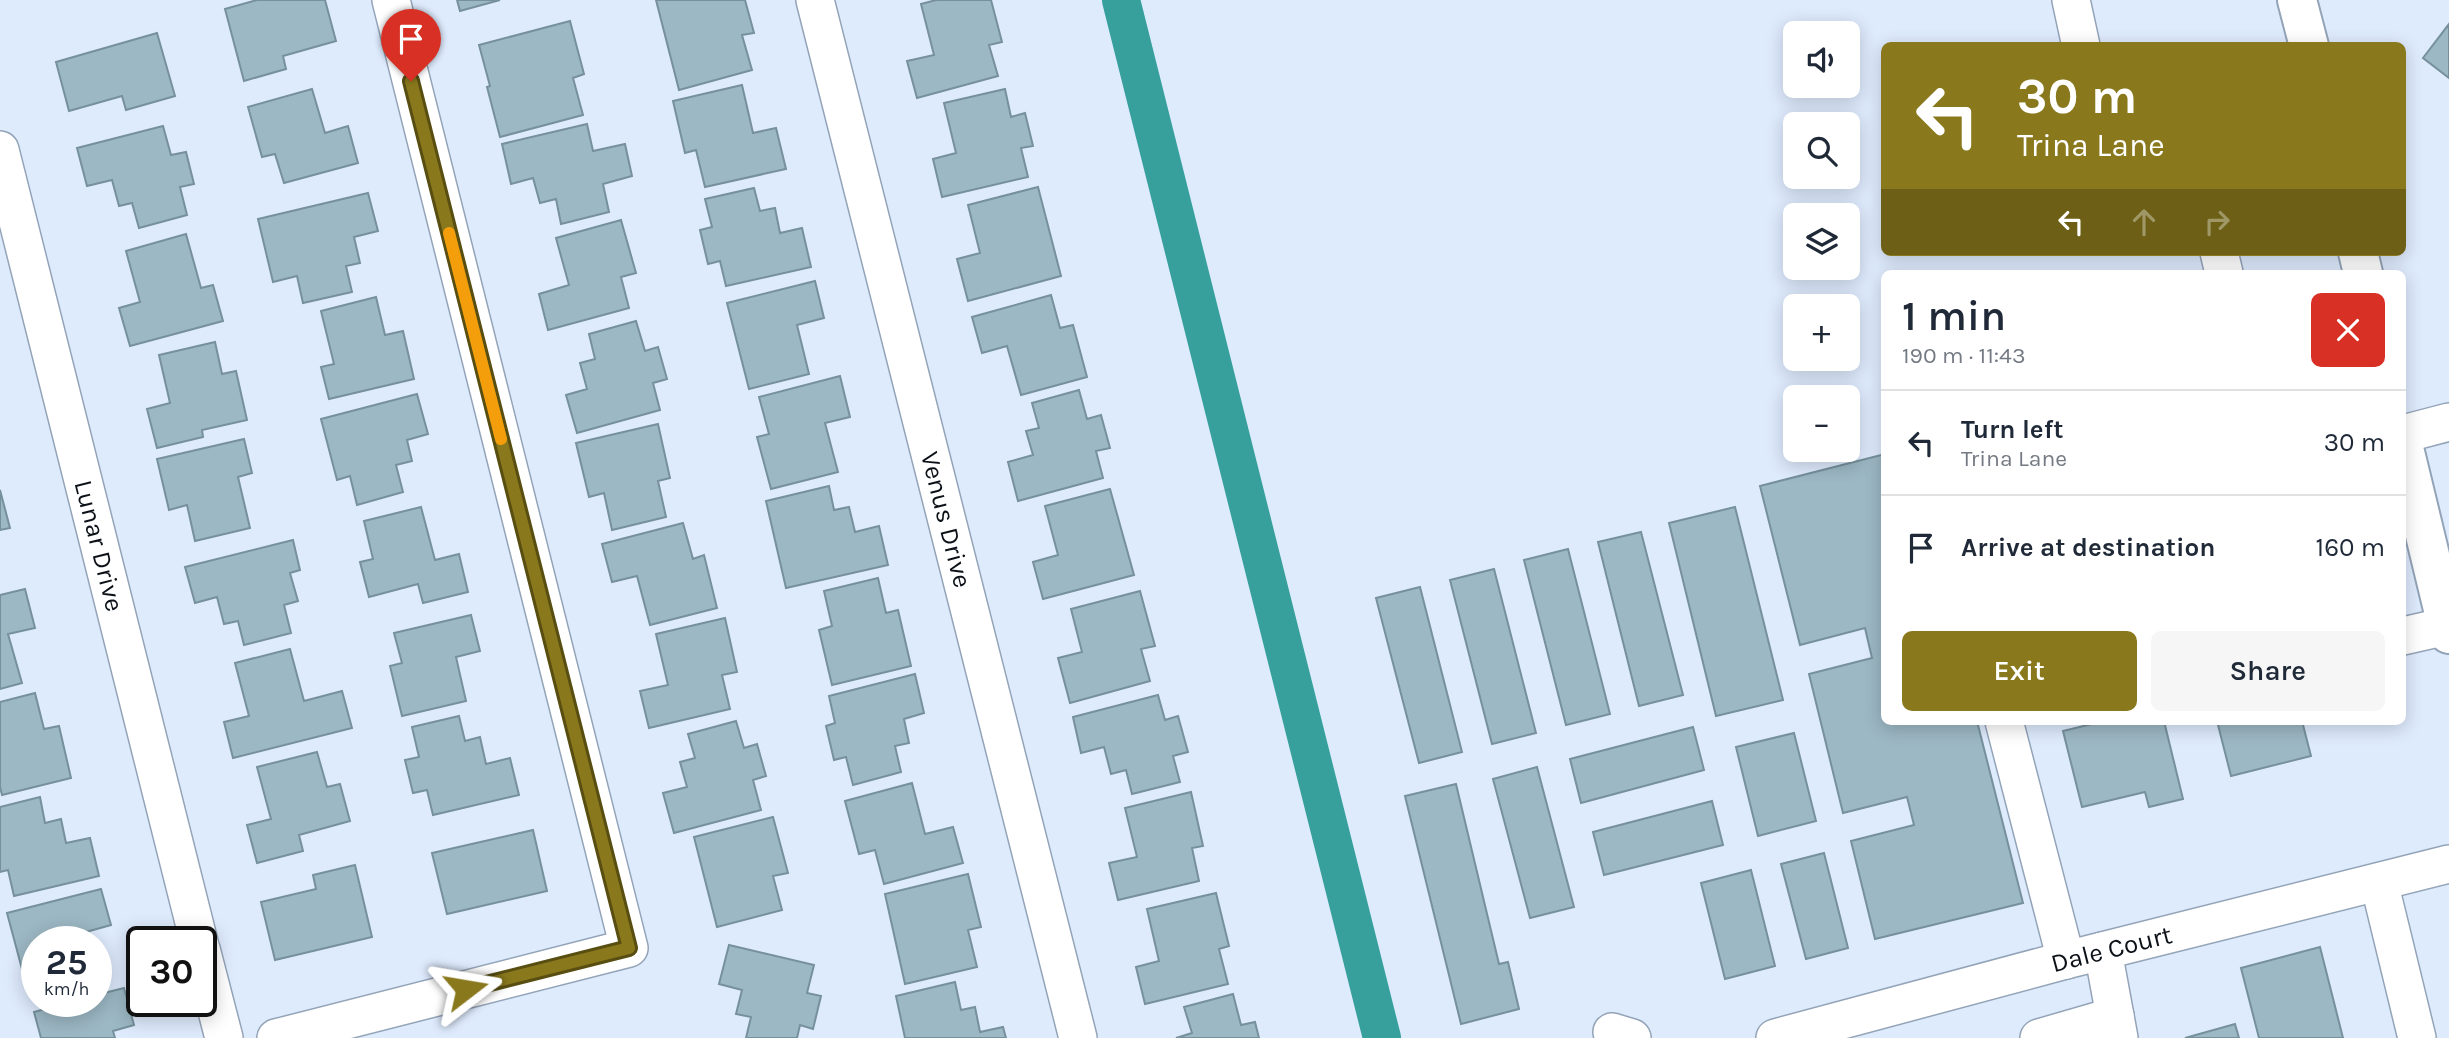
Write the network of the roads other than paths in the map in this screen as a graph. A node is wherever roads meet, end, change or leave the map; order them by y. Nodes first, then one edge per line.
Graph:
1 (391, 0) edge
2 (815, 0) edge
3 (2071, 0) edge
4 (2297, 0) edge
5 (2080, 42) edge
6 (2308, 42) edge
7 (0, 149) edge
8 (2449, 422) edge
9 (2406, 433) edge
10 (2406, 468) edge
11 (2448, 630) edge
12 (2406, 636) edge
13 (2005, 725) edge
14 (2449, 864) edge
15 (2379, 881) junction
16 (195, 926) edge
17 (2103, 951) junction
18 (2066, 960) junction
19 (217, 1011) edge
20 (2117, 1027) edge
21 (1782, 1037) edge
22 (224, 1038) edge
23 (276, 1038) edge
24 (1078, 1038) edge
25 (2039, 1038) edge
26 (2417, 1038) edge

1 - 23 street
2 - 24 street, Venus Drive
3 - 5 street
4 - 6 main road
7 - 16 street, Lunar Drive
8 - 9 street
10 - 11 main road
11 - 12 street
13 - 18 street
14 - 15 street, Dale Court
15 - 17 street, Dale Court
15 - 26 street
17 - 18 street, Dale Court
17 - 20 street
18 - 21 street, Dale Court
19 - 22 street
20 - 25 street

